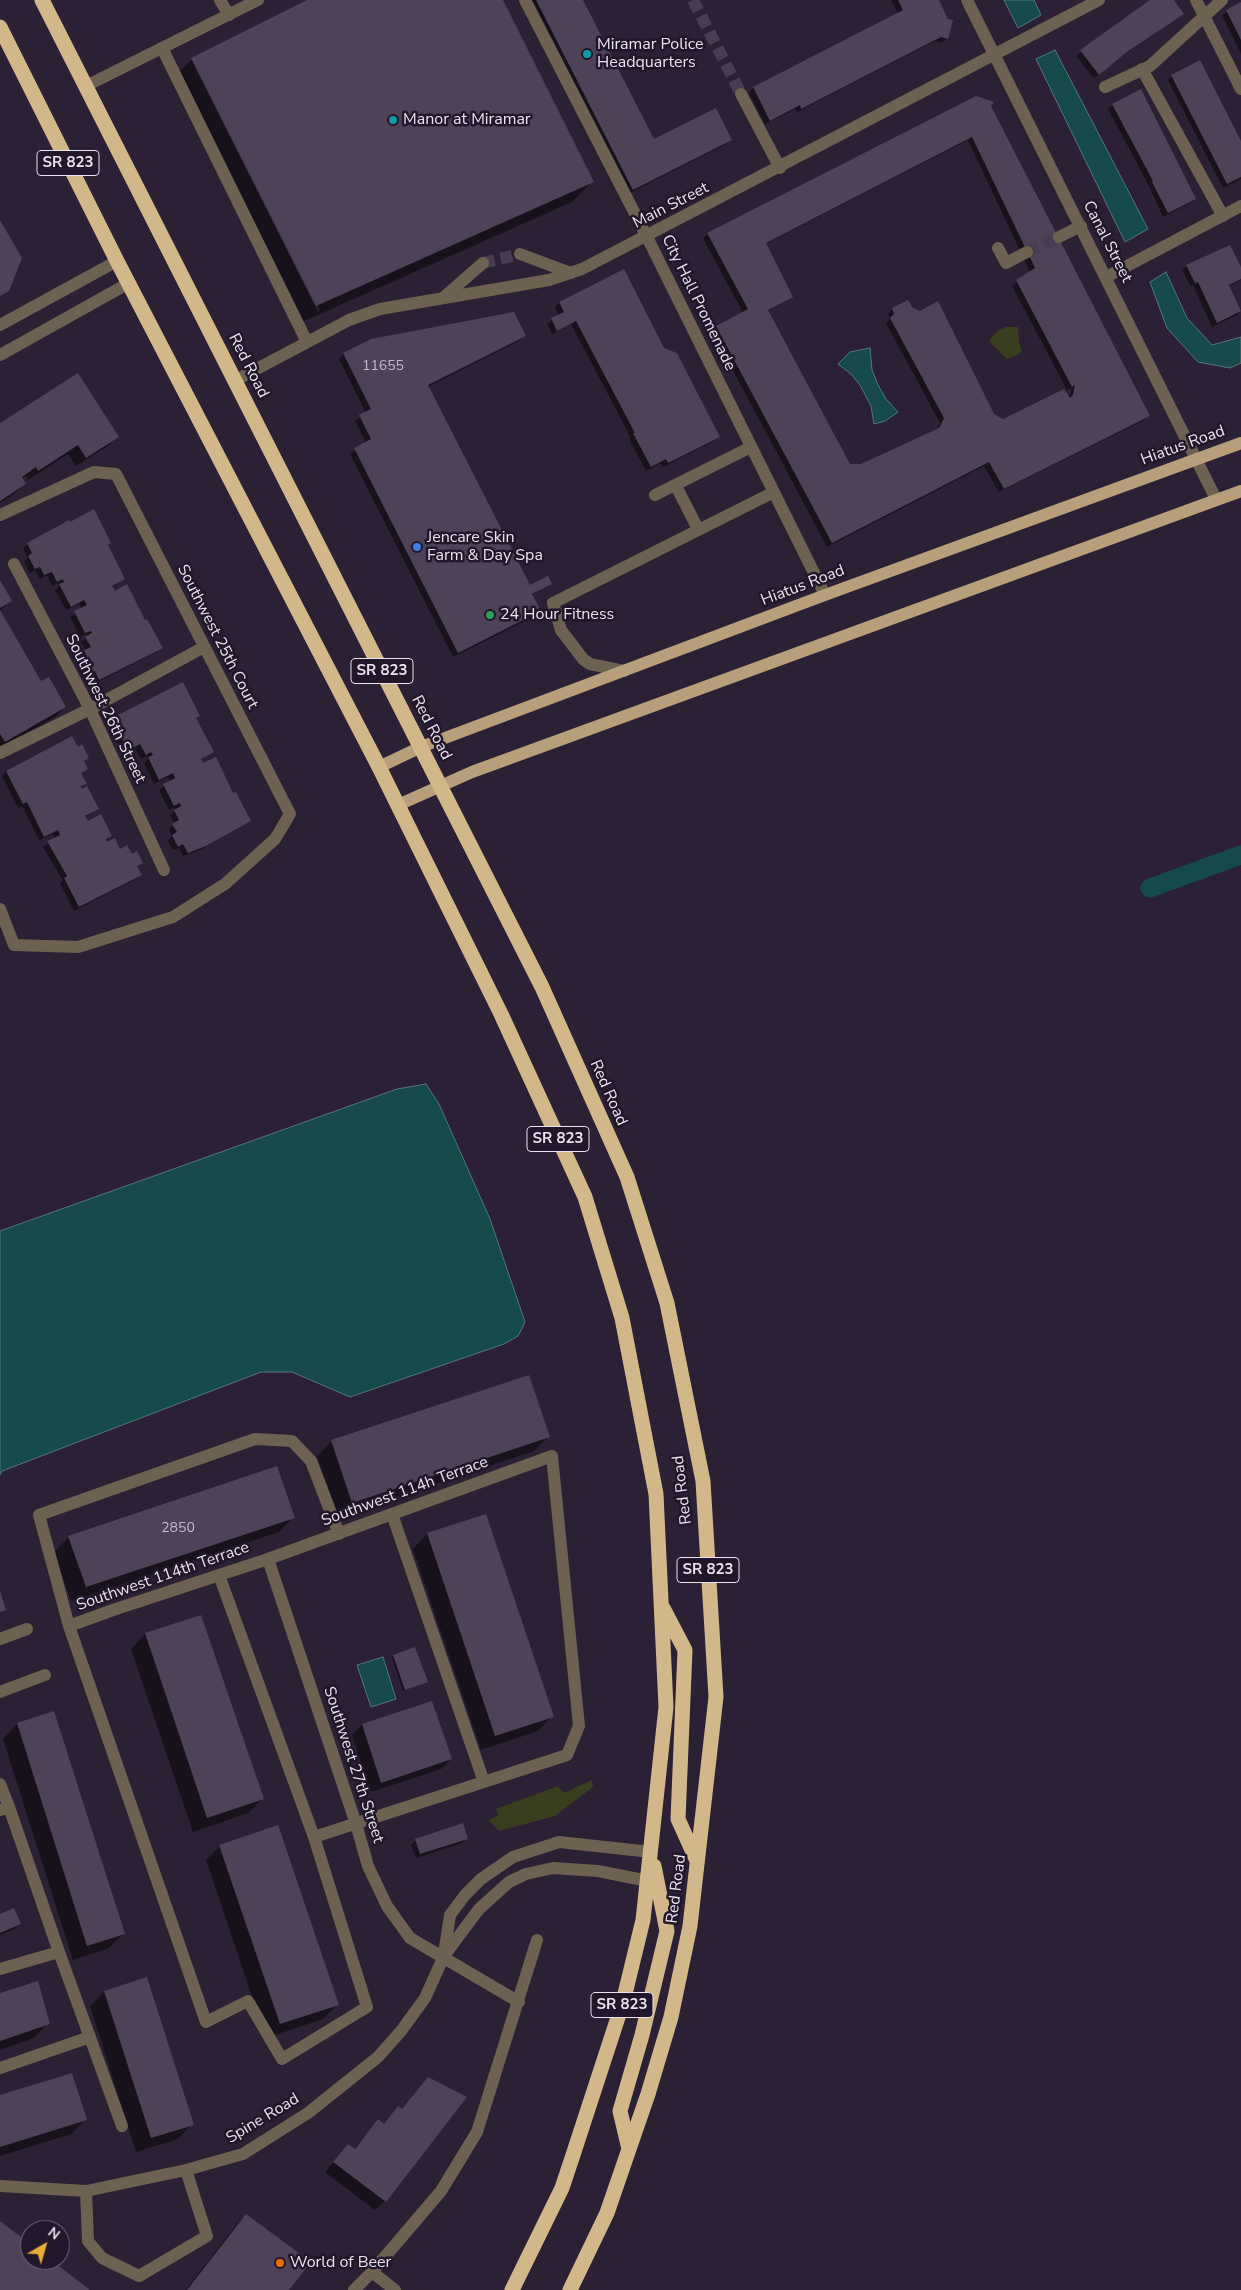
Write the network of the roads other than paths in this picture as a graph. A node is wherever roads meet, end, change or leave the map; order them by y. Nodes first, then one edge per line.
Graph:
1 (42, 0) edge
2 (220, 0) edge
3 (258, 0) edge
4 (524, 0) edge
5 (967, 0) edge
6 (1099, 0) edge
7 (1196, 0) edge
8 (1222, 0) edge
9 (229, 15) junction
10 (1204, 16) junction
11 (0, 26) edge
12 (162, 48) junction
13 (995, 55) junction
14 (1142, 69) junction
15 (86, 86) junction
16 (1104, 87) dead end
17 (1241, 89) edge
18 (740, 94) tunnel mouth
19 (780, 168) junction
20 (1241, 206) edge
21 (1224, 216) junction
22 (1081, 226) junction
23 (647, 237) junction
24 (1059, 237) tunnel mouth
25 (998, 248) dead end
26 (1027, 252) tunnel mouth
27 (520, 254) tunnel mouth
28 (117, 261) junction
29 (483, 263) tunnel mouth
30 (571, 273) junction
31 (1106, 277) junction
32 (128, 283) junction
33 (443, 298) junction
34 (0, 326) edge
35 (307, 342) junction
36 (0, 355) edge
37 (236, 380) junction
38 (1241, 443) edge
39 (751, 447) junction
40 (1197, 458) junction
41 (676, 486) junction
42 (1241, 491) edge
43 (774, 492) junction
44 (655, 495) dead end
45 (1216, 499) junction
46 (0, 515) edge
47 (698, 529) junction
48 (14, 564) dead end
49 (825, 595) junction
50 (204, 647) junction
51 (624, 671) junction
52 (90, 709) junction
53 (421, 748) junction
54 (0, 753) edge
55 (379, 767) junction
56 (440, 786) junction
57 (398, 805) junction
58 (164, 870) dead end
59 (0, 909) edge
60 (392, 1514) junction
61 (339, 1534) junction
62 (268, 1559) junction
63 (219, 1575) junction
64 (661, 1605) junction
65 (69, 1626) junction
66 (28, 1629) dead end
67 (0, 1638) edge
68 (45, 1674) dead end
69 (0, 1692) edge
70 (484, 1782) junction
71 (0, 1784) edge
72 (5, 1809) edge
73 (356, 1824) junction
74 (314, 1837) junction
75 (651, 1852) junction
76 (698, 1861) junction
77 (648, 1881) junction
78 (537, 1940) dead end
79 (59, 1952) junction
80 (444, 1956) junction
81 (0, 1969) edge
82 (519, 2002) junction
83 (90, 2037) junction
84 (0, 2068) edge
85 (122, 2126) dead end
86 (629, 2149) junction
87 (186, 2170) junction
88 (0, 2186) edge
89 (86, 2191) junction
90 (372, 2272) junction
91 (354, 2290) edge
92 (395, 2290) edge
93 (512, 2290) edge
94 (570, 2290) edge

1 - 15 highway, Red Road / SR 823
2 - 9 street
3 - 9 street
4 - 23 street, City Hall Promenade
5 - 13 street, Canal Street
6 - 13 street, Main Street
7 - 10 street
8 - 10 street
9 - 12 street
10 - 14 street
10 - 17 street
11 - 28 highway, Red Road / SR 823
12 - 15 street
12 - 35 street
13 - 19 street, Main Street
13 - 22 street, Canal Street
14 - 16 street
14 - 21 street
15 - 37 highway, Red Road / SR 823
18 - 19 street
19 - 23 street, Main Street
20 - 21 street
21 - 31 street
22 - 24 street
22 - 31 street, Canal Street
23 - 30 street, Main Street
23 - 39 street, City Hall Promenade
25 - 26 street
27 - 30 street
28 - 32 highway, Red Road / SR 823
28 - 34 street
29 - 33 street
30 - 33 street, Main Street
31 - 40 street, Canal Street
32 - 36 street
32 - 55 highway, Red Road / SR 823
33 - 35 street, Main Street
35 - 37 street, Main Street
37 - 53 highway, Red Road / SR 823
38 - 40 main road, Hiatus Road
39 - 41 street
39 - 43 street, City Hall Promenade
40 - 45 street, Canal Street
40 - 49 main road, Hiatus Road
41 - 44 street
41 - 47 street
42 - 45 main road
43 - 47 street
43 - 49 street, City Hall Promenade
45 - 56 main road
46 - 50 street, Southwest 25th Court
47 - 51 street
48 - 52 street, Southwest 26th Street
49 - 51 main road, Hiatus Road
50 - 52 street
50 - 59 street, Southwest 25th Court
51 - 53 main road, Hiatus Road
52 - 54 street
52 - 58 street, Southwest 26th Street
53 - 55 main road, Hiatus Road
53 - 56 highway, Red Road / SR 823
55 - 57 highway, Red Road / SR 823
56 - 57 main road
56 - 76 highway, Red Road / SR 823
57 - 64 highway, Red Road / SR 823
60 - 61 street, Southwest 114h Terrace
60 - 70 street
60 - 70 street, Southwest 114h Terrace
61 - 62 street, Southwest 114h Terrace
61 - 65 street
62 - 63 street, Southwest 114th Terrace
62 - 73 street, Southwest 27th Street
63 - 65 street, Southwest 114th Terrace
63 - 74 street
64 - 75 highway, Red Road / SR 823
64 - 76 highway
65 - 74 street
66 - 67 street
68 - 69 street
70 - 73 street
71 - 72 street
72 - 79 street
73 - 74 street
73 - 80 street, Southwest 27th Street
75 - 77 highway, Red Road / SR 823
75 - 80 street, Spine Road
75 - 86 highway
76 - 86 highway, Red Road / SR 823
77 - 80 street, Spine Road
77 - 93 highway, Red Road / SR 823
78 - 82 street
79 - 81 street
79 - 83 street
80 - 82 street, Southwest 27th Street
80 - 87 street, Spine Road
82 - 90 street
83 - 84 street
83 - 85 street
86 - 94 highway, Red Road / SR 823
87 - 89 street, Spine Road
87 - 89 street
88 - 89 street, Spine Road
90 - 91 street
90 - 92 street

